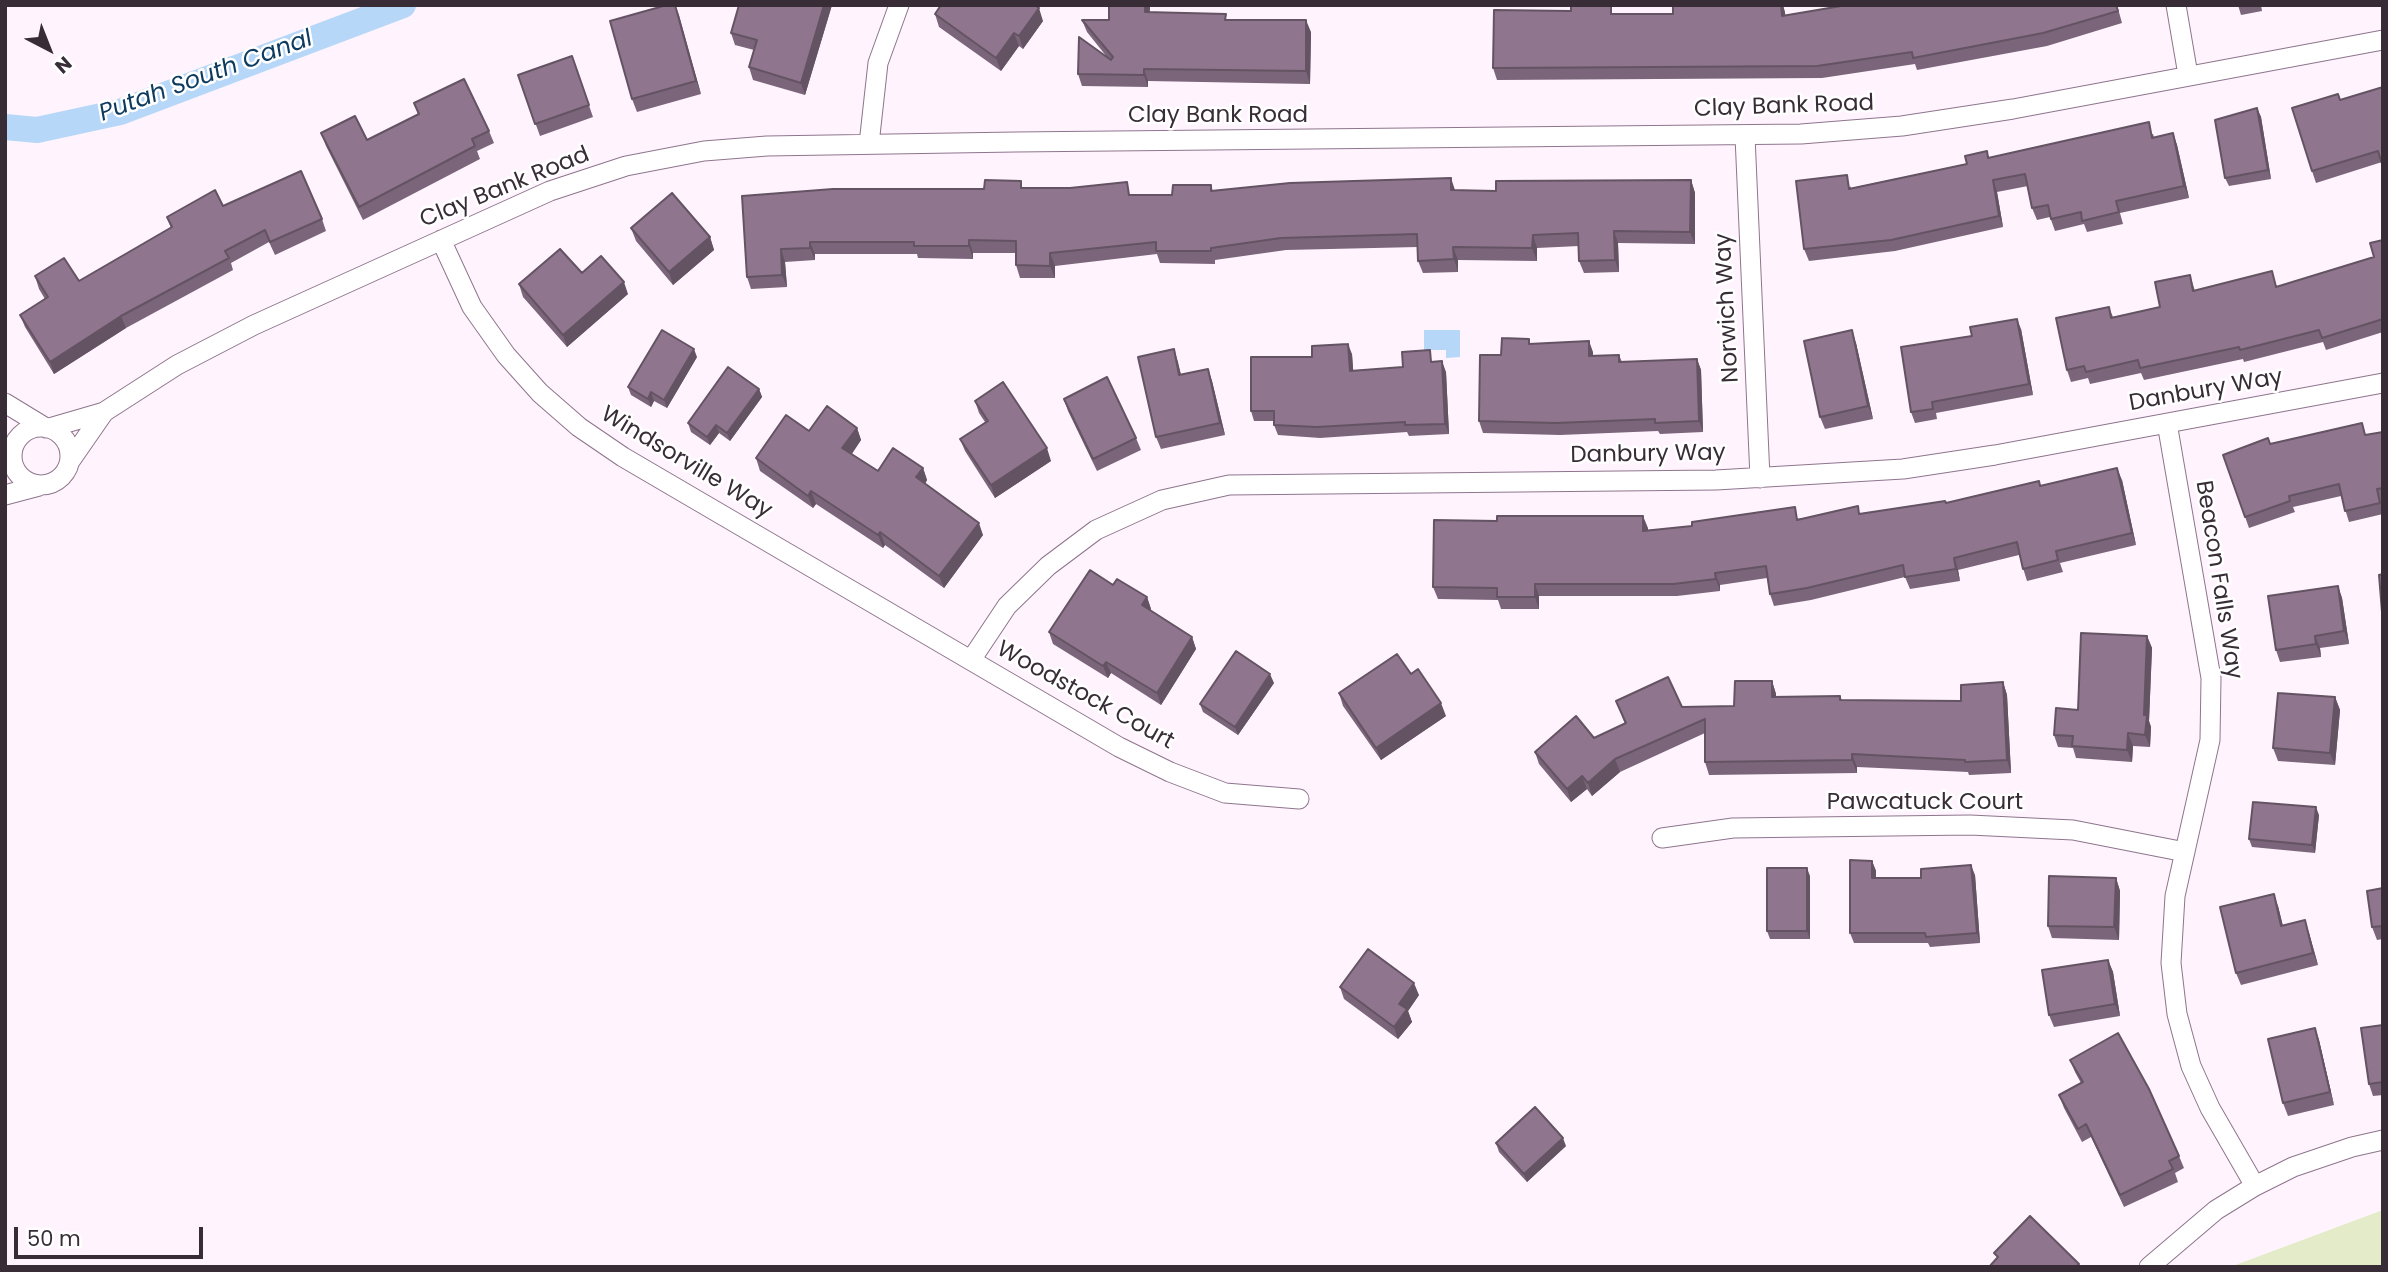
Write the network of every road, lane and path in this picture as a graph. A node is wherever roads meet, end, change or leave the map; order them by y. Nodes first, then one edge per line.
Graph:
1 (899, 5) edge
2 (2176, 5) edge
3 (2383, 40) edge
4 (2188, 75) junction
5 (1745, 136) junction
6 (869, 144) junction
7 (441, 240) junction
8 (2383, 383) edge
9 (5, 403) edge
10 (104, 412) junction
11 (2167, 423) junction
12 (48, 428) junction
13 (5, 429) edge
14 (10, 454) edge
15 (70, 461) junction
16 (1760, 478) junction
17 (39, 486) junction
18 (5, 495) edge
19 (971, 660) junction
20 (1299, 799) dead end
21 (1662, 838) dead end
22 (2185, 852) junction
23 (2383, 1140) edge
24 (2255, 1186) junction
25 (2149, 1267) edge

1 - 6 street
2 - 4 street
3 - 4 street, Clay Bank Road
4 - 5 street, Clay Bank Road
5 - 6 street, Clay Bank Road
5 - 16 street, Norwich Way
6 - 7 street, Clay Bank Road
7 - 10 street, Clay Bank Road
7 - 19 street, Windsorville Way
8 - 11 street, Danbury Way
9 - 12 street
10 - 12 street, Clay Bank Road
10 - 15 street, Clay Bank Road
11 - 16 street, Danbury Way
11 - 22 street, Beacon Falls Way
12 - 14 street, Clay Bank Road
12 - 15 street
13 - 14 street
14 - 17 street
15 - 17 street, Clay Bank Road
16 - 19 street, Danbury Way
17 - 18 street, Clay Bank Road
19 - 20 street, Woodstock Court
21 - 22 street, Pawcatuck Court
22 - 24 street, Beacon Falls Way
23 - 24 street
24 - 25 street

